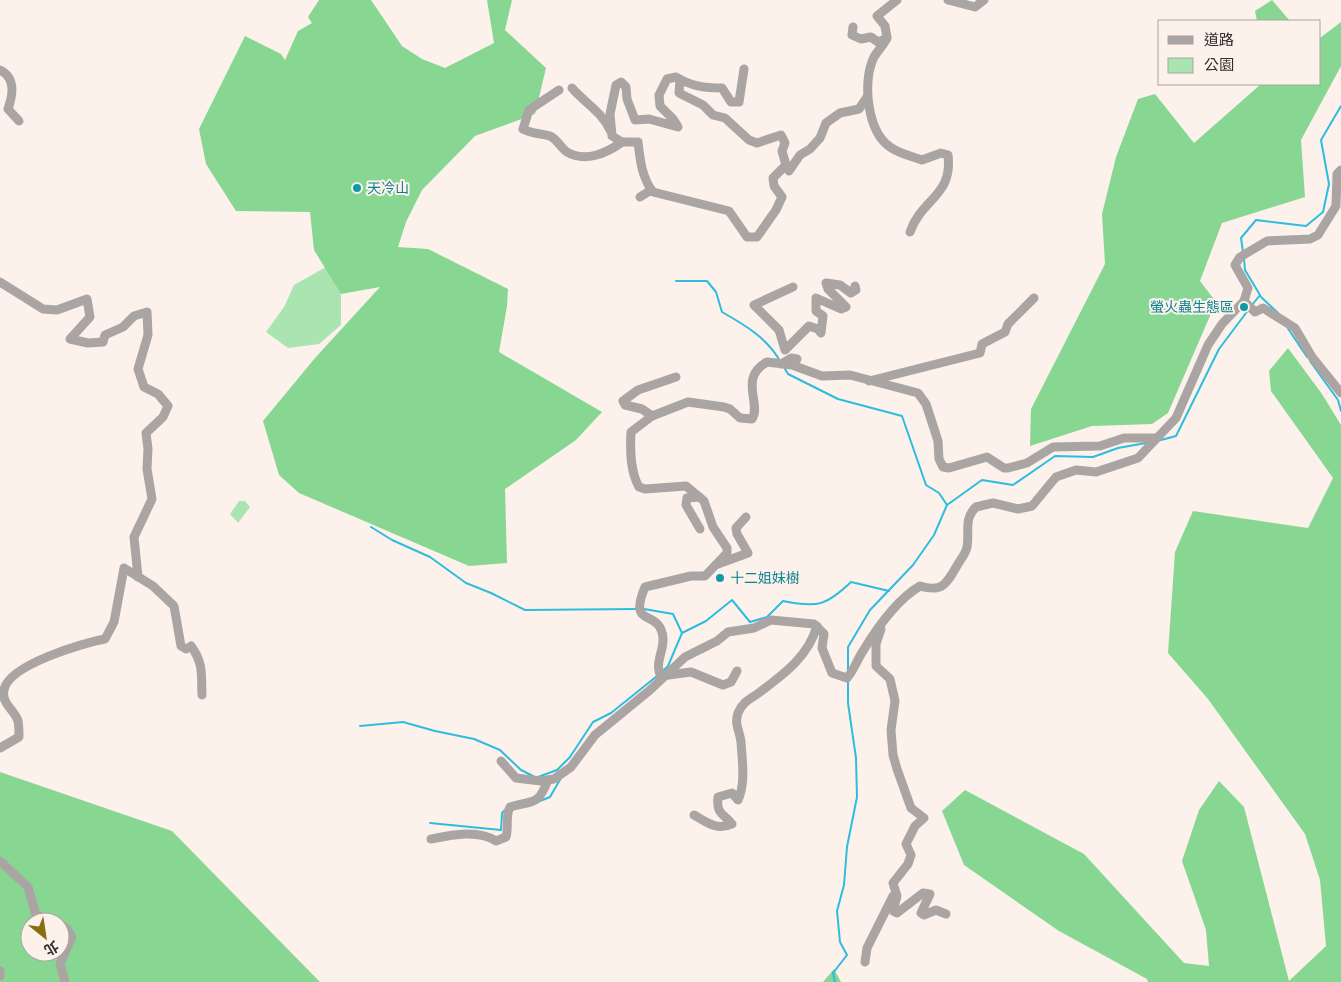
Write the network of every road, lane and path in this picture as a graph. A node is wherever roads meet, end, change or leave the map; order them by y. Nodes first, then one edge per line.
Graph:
1 (897, 0) edge
2 (948, 0) edge
3 (984, 0) edge
4 (853, 27) dead end
5 (887, 38) junction
6 (744, 69) dead end
7 (0, 70) edge
8 (680, 80) junction
9 (572, 88) dead end
10 (559, 90) dead end
11 (867, 97) junction
12 (19, 121) dead end
13 (612, 136) junction
14 (622, 142) junction
15 (786, 166) junction
16 (1341, 170) edge
17 (652, 190) junction
18 (640, 197) dead end
19 (910, 232) dead end
20 (0, 282) edge
21 (855, 286) dead end
22 (793, 287) dead end
23 (1034, 298) dead end
24 (1244, 301) junction
25 (785, 350) junction
26 (797, 359) dead end
27 (781, 364) junction
28 (676, 377) dead end
29 (869, 381) junction
30 (1341, 393) edge
31 (652, 416) junction
32 (1155, 438) junction
33 (699, 496) junction
34 (746, 516) dead end
35 (700, 529) dead end
36 (715, 565) junction
37 (138, 577) junction
38 (883, 623) junction
39 (816, 626) junction
40 (736, 672) dead end
41 (666, 676) junction
42 (202, 695) dead end
43 (0, 748) edge
44 (501, 761) dead end
45 (548, 780) junction
46 (694, 815) dead end
47 (431, 839) dead end
48 (0, 861) edge
49 (893, 883) junction
50 (35, 912) edge
51 (946, 914) dead end
52 (61, 962) edge
53 (865, 962) dead end
54 (0, 971) edge
55 (0, 976) edge
56 (65, 982) edge

1 - 5 street
2 - 3 street
4 - 5 street
5 - 11 street
6 - 8 street
7 - 12 street
8 - 13 street
8 - 15 street
9 - 13 street
10 - 14 street
11 - 15 street
11 - 19 street
13 - 14 street
14 - 17 street
15 - 17 street
16 - 24 street
17 - 18 street
20 - 37 street
21 - 25 street
22 - 25 street
23 - 29 street
24 - 30 street
24 - 32 street
25 - 27 street
26 - 27 street
27 - 29 street
27 - 31 street
28 - 31 street
29 - 32 street
31 - 33 street
32 - 38 street
33 - 35 street
33 - 36 street
34 - 36 street
36 - 41 street
37 - 42 street
37 - 43 street
38 - 39 street
38 - 49 street
39 - 41 street
39 - 46 street
40 - 41 street
41 - 45 street
44 - 45 street
45 - 47 street
48 - 50 street
49 - 51 street
49 - 53 street
52 - 56 street
54 - 55 street

